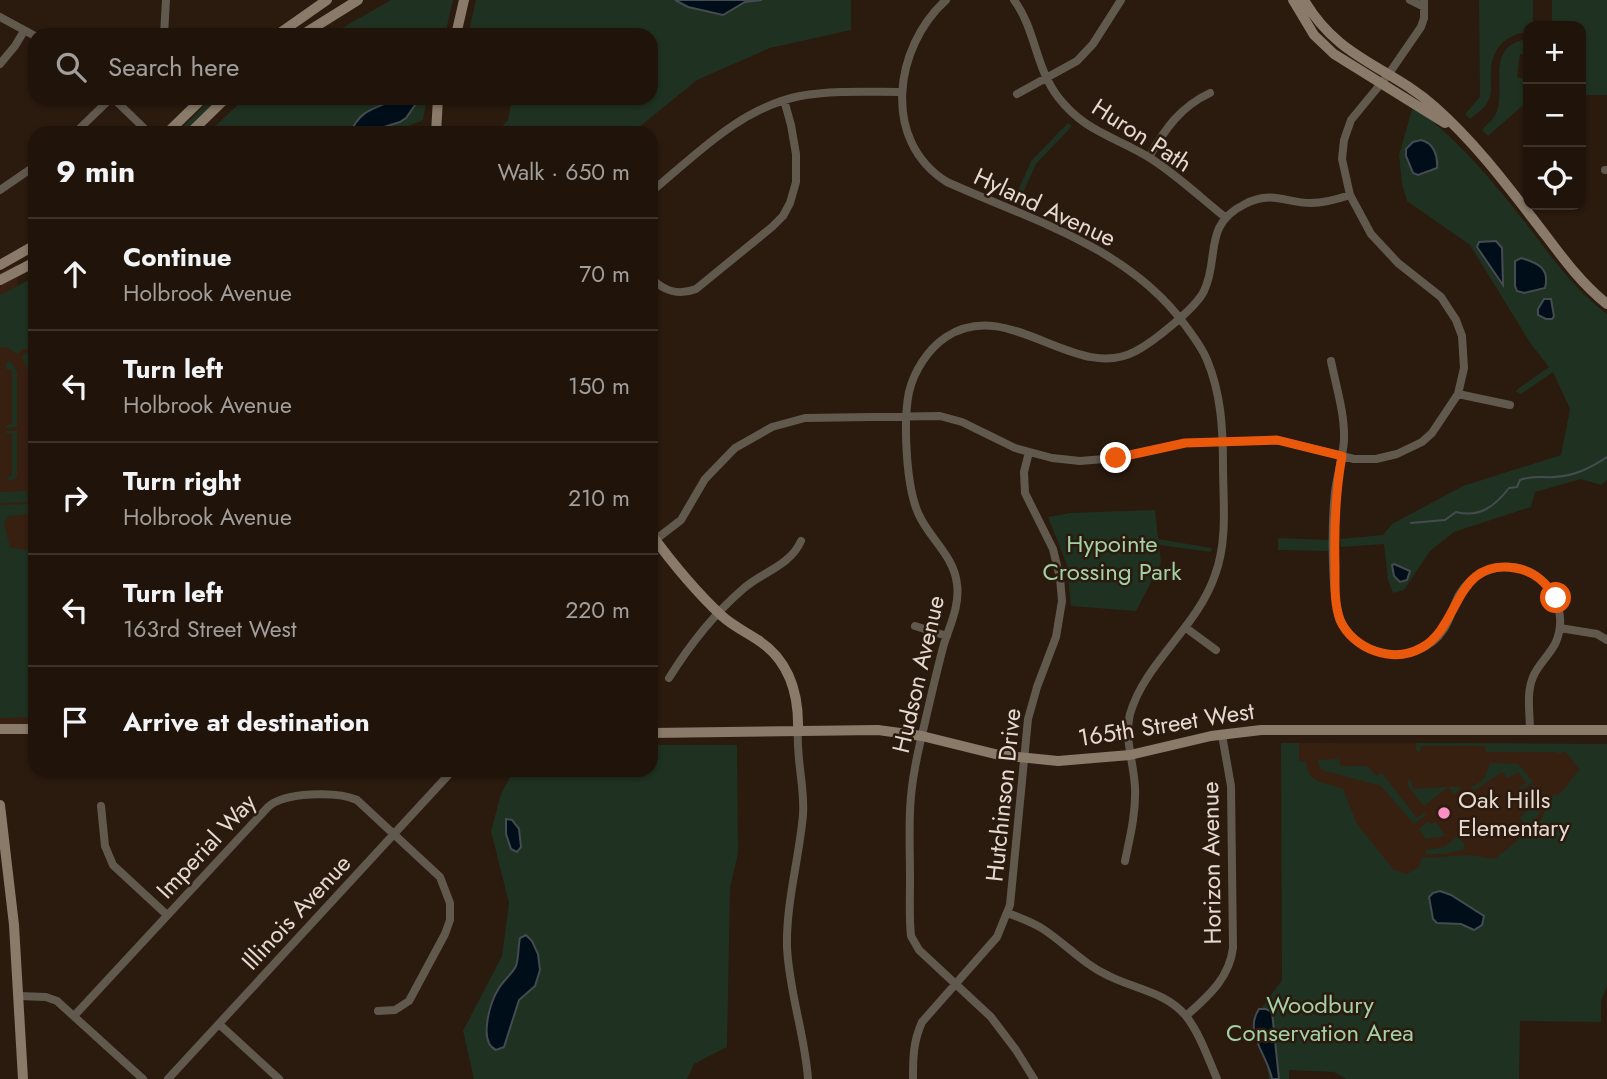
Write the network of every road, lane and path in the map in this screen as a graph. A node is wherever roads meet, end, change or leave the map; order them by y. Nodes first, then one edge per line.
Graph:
1 (166, 0) edge
2 (327, 0) edge
3 (358, 0) edge
4 (464, 0) edge
5 (946, 0) edge
6 (1014, 0) edge
7 (1121, 0) edge
8 (1293, 0) edge
9 (1304, 0) edge
10 (1410, 0) edge
11 (1424, 4) edge
12 (0, 17) edge
13 (164, 28) edge
14 (287, 28) edge
15 (313, 28) edge
16 (458, 28) edge
17 (24, 31) junction
18 (28, 33) edge
19 (0, 64) edge
20 (1046, 79) junction
21 (1385, 79) junction
22 (902, 92) junction
23 (1210, 93) dead end
24 (1017, 94) dead end
25 (784, 100) junction
26 (105, 105) edge
27 (119, 105) edge
28 (196, 105) edge
29 (219, 105) edge
30 (438, 105) edge
31 (82, 126) edge
32 (142, 126) edge
33 (174, 126) edge
34 (197, 126) edge
35 (436, 126) edge
36 (1149, 157) junction
37 (28, 171) edge
38 (658, 186) edge
39 (0, 190) edge
40 (1350, 195) junction
41 (1226, 218) junction
42 (28, 249) edge
43 (0, 265) edge
44 (28, 266) edge
45 (0, 280) edge
46 (658, 285) edge
47 (1607, 304) edge
48 (1180, 318) junction
49 (1331, 362) dead end
50 (1458, 394) junction
51 (1510, 405) dead end
52 (908, 415) junction
53 (1223, 441) junction
54 (1029, 452) junction
55 (1342, 456) junction
56 (658, 534) edge
57 (801, 541) dead end
58 (658, 544) edge
59 (719, 613) junction
60 (915, 626) dead end
61 (1186, 628) junction
62 (1560, 628) junction
63 (947, 636) junction
64 (1607, 640) edge
65 (1216, 650) dead end
66 (669, 678) dead end
67 (0, 729) edge
68 (28, 729) edge
69 (798, 730) junction
70 (1530, 730) junction
71 (1607, 730) edge
72 (658, 733) edge
73 (1222, 735) junction
74 (922, 736) junction
75 (1130, 755) junction
76 (1023, 758) junction
77 (447, 777) edge
78 (0, 805) edge
79 (100, 806) dead end
80 (395, 833) junction
81 (1125, 861) dead end
82 (1008, 914) junction
83 (167, 915) junction
84 (956, 983) junction
85 (19, 996) junction
86 (378, 1011) dead end
87 (74, 1016) junction
88 (1186, 1016) junction
89 (219, 1024) junction
90 (23, 1079) edge
91 (143, 1079) edge
92 (168, 1079) edge
93 (278, 1079) edge
94 (808, 1079) edge
95 (913, 1079) edge
96 (1034, 1079) edge
97 (1217, 1079) edge

1 - 13 street
2 - 14 street
3 - 15 street
4 - 16 street
5 - 22 street, Hyland Avenue
6 - 20 street, Huron Path
7 - 20 street
8 - 21 street
9 - 21 street
10 - 11 street
11 - 21 street
12 - 17 street
17 - 18 street
17 - 19 street
20 - 24 street
20 - 36 street, Huron Path
21 - 40 street
21 - 47 street
22 - 25 street
22 - 48 street, Hyland Avenue
23 - 36 street
25 - 38 street
25 - 46 street
26 - 31 street
27 - 32 street
28 - 33 street
29 - 34 street
30 - 35 street
36 - 41 street, Huron Path
37 - 39 street
40 - 41 street
40 - 50 street
41 - 48 street, Hudson Avenue
42 - 43 street
44 - 45 street
48 - 52 street, Hudson Avenue
48 - 53 street, Hyland Avenue
49 - 55 street
50 - 51 street
50 - 55 street
52 - 54 street
52 - 56 street
52 - 63 street, Hudson Avenue
53 - 54 street
53 - 55 street
53 - 61 street, Hyland Avenue
54 - 76 street, Hutchinson Drive
55 - 62 street
57 - 59 street
58 - 59 street
59 - 66 street
59 - 69 street
60 - 63 street
61 - 65 street
61 - 75 street, Hyland Avenue
62 - 64 street
62 - 70 street
63 - 74 street, Hudson Avenue
67 - 68 street
69 - 72 street, 165th Street West
69 - 74 street, 165th Street West
69 - 94 street
70 - 71 street, 165th Street West
70 - 73 street, 165th Street West
73 - 75 street, 165th Street West
73 - 88 street, Horizon Avenue
74 - 76 street, 165th Street West
74 - 84 street, Hudson Avenue
75 - 76 street, 165th Street West
75 - 81 street, Hyland Avenue
76 - 82 street, Hutchinson Drive
77 - 80 street, Illinois Avenue
78 - 85 street
79 - 83 street
80 - 83 street, Imperial Way
80 - 86 street, Imperial Way
80 - 89 street, Illinois Avenue
82 - 84 street, Hutchinson Drive
82 - 88 street
83 - 87 street, Imperial Way
84 - 95 street, Hutchinson Drive
84 - 96 street, Hudson Avenue
85 - 87 street
85 - 90 street
87 - 91 street
88 - 97 street
89 - 92 street, Illinois Avenue
89 - 93 street

